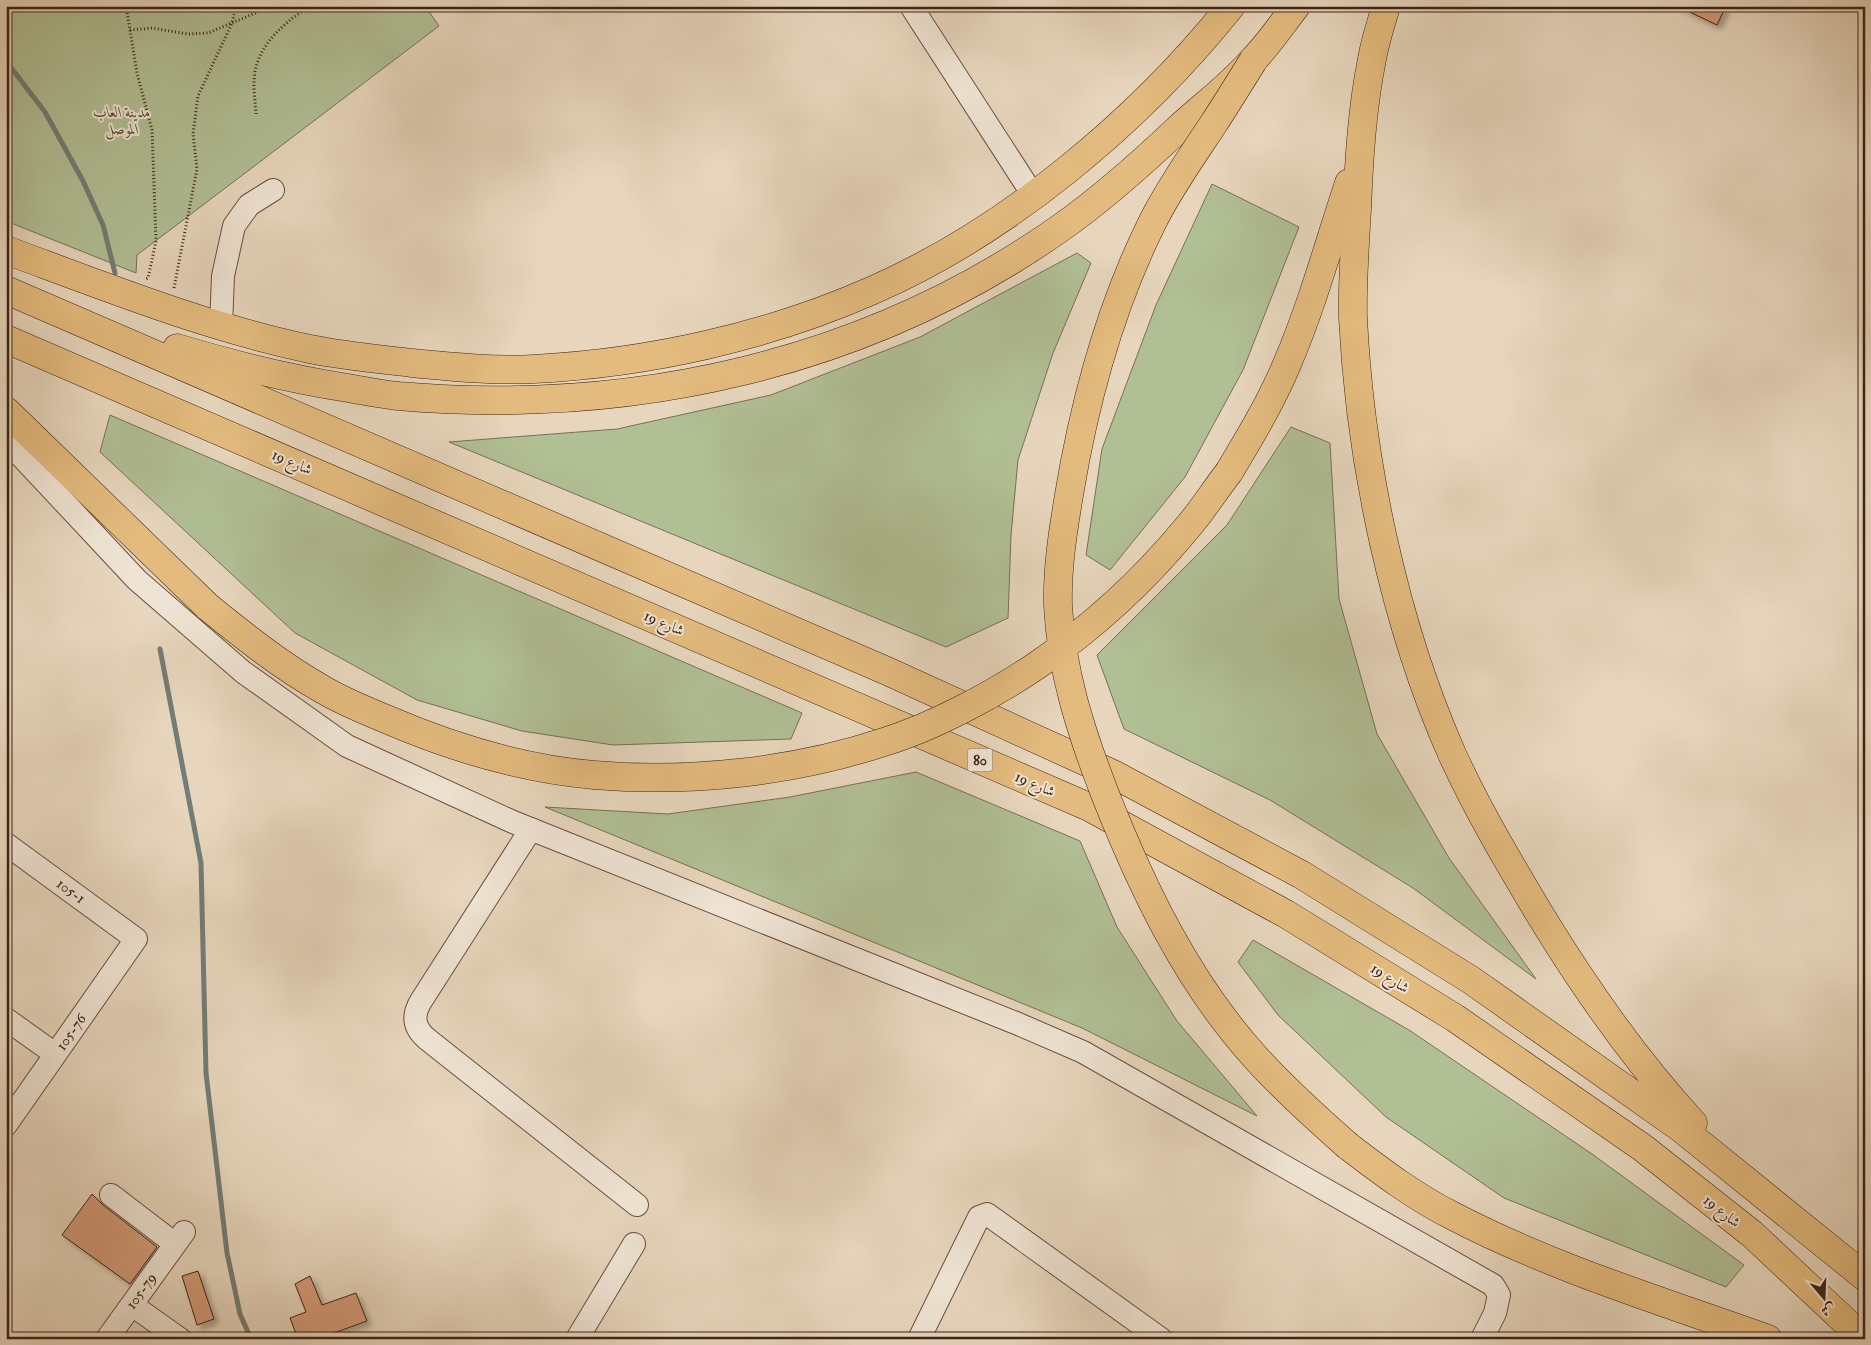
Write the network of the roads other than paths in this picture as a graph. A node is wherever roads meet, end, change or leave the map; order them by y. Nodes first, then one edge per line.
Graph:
1 (912, 6) edge
2 (1231, 6) edge
3 (1296, 6) edge
4 (1386, 6) edge
5 (1253, 61) junction
6 (1359, 153) junction
7 (273, 190) dead end
8 (1033, 195) junction
9 (6, 250) edge
10 (6, 290) edge
11 (63, 314) junction
12 (221, 326) junction
13 (6, 339) edge
14 (6, 411) edge
15 (6, 440) edge
16 (530, 829) junction
17 (6, 844) edge
18 (136, 939) joint
19 (6, 1019) edge
20 (56, 1054) junction
21 (6, 1125) edge
22 (1749, 1183) junction
23 (110, 1195) dead end
24 (637, 1205) dead end
25 (634, 1244) dead end
26 (1865, 1278) edge
27 (132, 1305) junction
28 (108, 1339) edge
29 (180, 1339) edge
30 (577, 1339) edge
31 (919, 1339) edge
32 (1161, 1339) edge
33 (1482, 1339) edge
34 (1768, 1339) edge
35 (1864, 1339) edge

1 - 8 street
2 - 8 main road
3 - 5 main road
4 - 6 main road
5 - 11 main road, bridge
5 - 34 main road, bridge
6 - 14 main road, bridge
6 - 22 main road
7 - 12 street
8 - 12 main road
9 - 12 main road
10 - 11 main road
11 - 22 main road
13 - 35 main road, شارع 19 / 80
15 - 16 street
16 - 24 street
16 - 33 street
17 - 18 street, 105-1
18 - 20 street, 105-76
19 - 20 street
20 - 21 street, 105-76
22 - 26 main road
23 - 27 street, 105-79
25 - 30 street
27 - 28 street, 105-79
27 - 29 street
31 - 32 street

